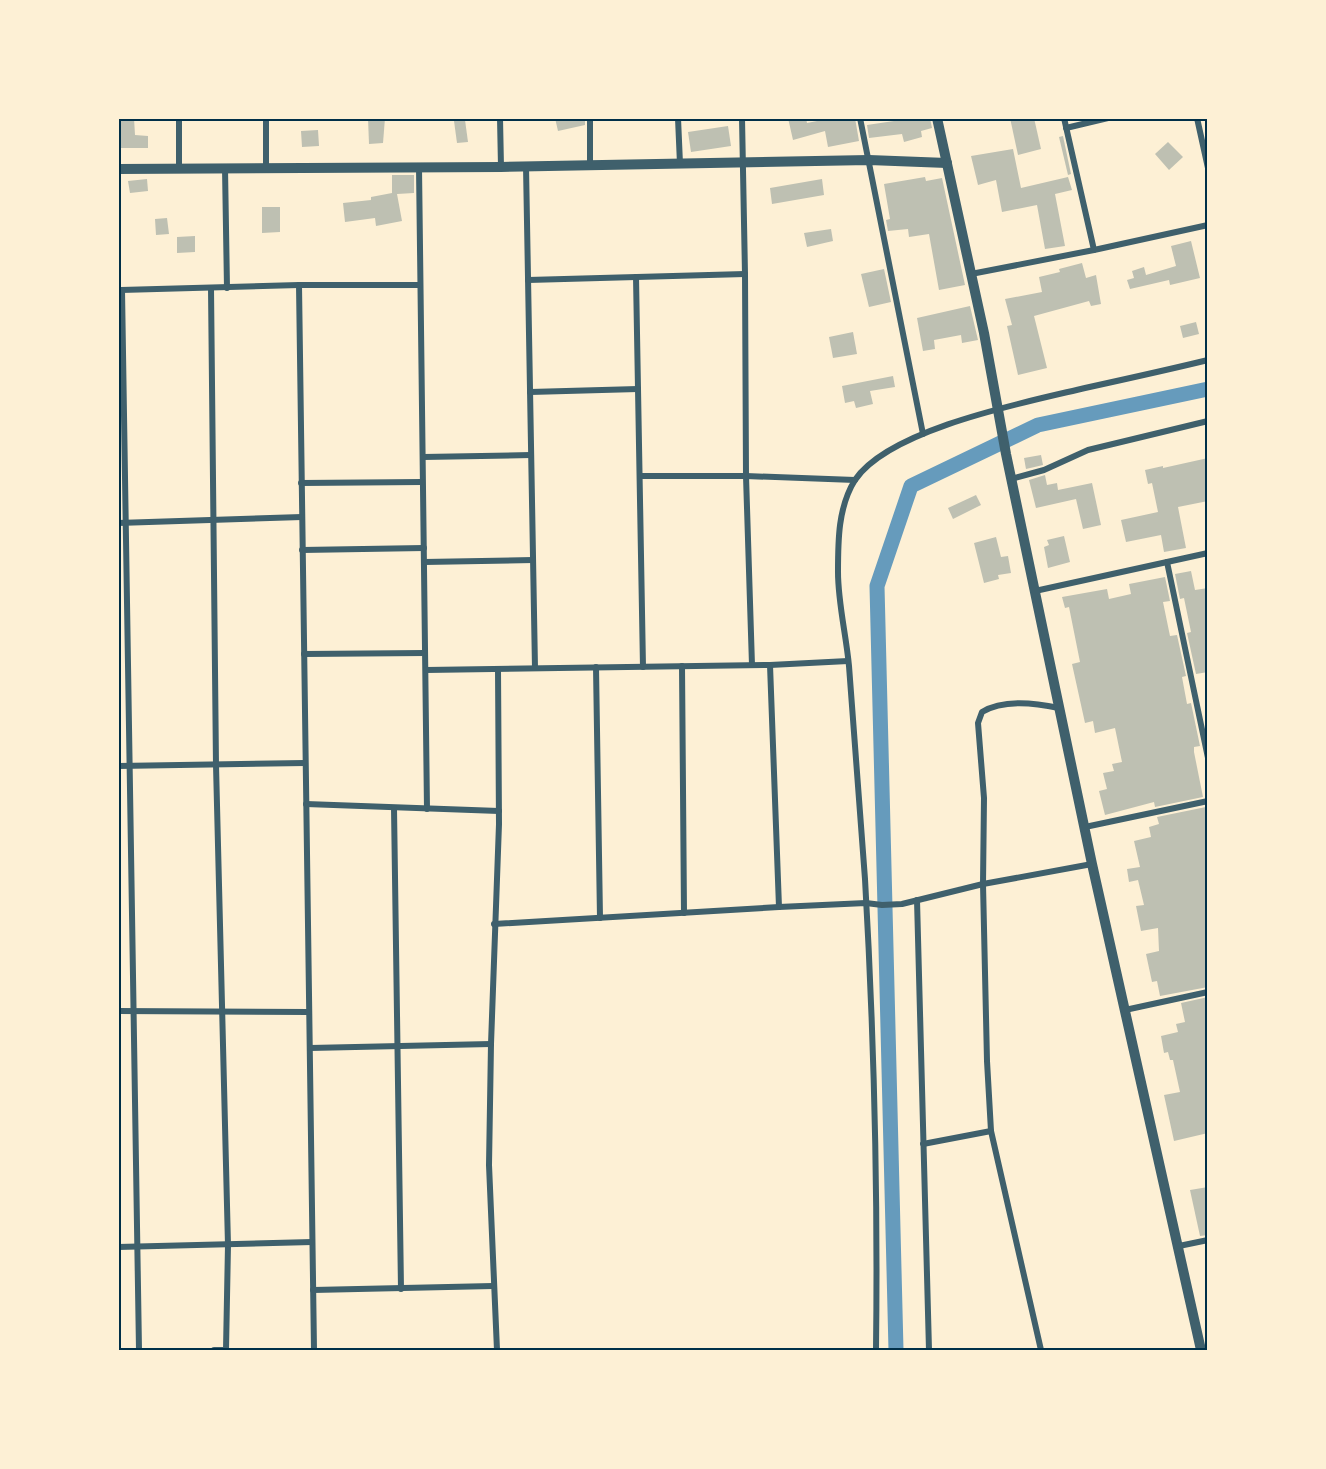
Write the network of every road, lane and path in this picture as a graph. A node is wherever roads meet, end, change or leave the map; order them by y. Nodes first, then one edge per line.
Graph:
1 (178, 118) edge
2 (266, 118) edge
3 (500, 118) edge
4 (590, 118) edge
5 (678, 118) edge
6 (742, 118) edge
7 (860, 118) edge
8 (937, 118) edge
9 (1064, 118) edge
10 (1108, 118) edge
11 (1197, 118) edge
12 (1066, 128) junction
13 (869, 160) junction
14 (743, 162) junction
15 (947, 163) junction
16 (680, 164) junction
17 (526, 166) junction
18 (590, 166) junction
19 (419, 167) junction
20 (501, 167) junction
21 (225, 168) junction
22 (1208, 168) edge
23 (118, 169) edge
24 (179, 169) junction
25 (266, 169) junction
26 (1208, 225) edge
27 (1094, 250) junction
28 (745, 274) junction
29 (971, 274) junction
30 (636, 277) junction
31 (528, 280) junction
32 (298, 285) junction
33 (420, 285) junction
34 (212, 288) junction
35 (227, 288) junction
36 (120, 290) edge
37 (1208, 360) edge
38 (638, 389) junction
39 (530, 392) junction
40 (997, 408) junction
41 (1208, 421) edge
42 (923, 434) junction
43 (531, 454) junction
44 (423, 457) junction
45 (639, 476) junction
46 (746, 476) junction
47 (855, 480) junction
48 (1011, 480) junction
49 (422, 482) junction
50 (302, 483) junction
51 (302, 517) junction
52 (215, 520) junction
53 (126, 522) junction
54 (118, 523) edge
55 (424, 548) junction
56 (302, 550) junction
57 (1208, 553) edge
58 (533, 560) junction
59 (424, 562) junction
60 (1167, 562) junction
61 (1035, 591) junction
62 (426, 653) junction
63 (304, 654) junction
64 (848, 661) junction
65 (752, 665) junction
66 (770, 665) junction
67 (682, 666) junction
68 (596, 667) junction
69 (643, 667) junction
70 (535, 668) junction
71 (498, 669) junction
72 (426, 670) junction
73 (1060, 708) junction
74 (1208, 758) edge
75 (305, 763) junction
76 (216, 765) junction
77 (118, 766) edge
78 (130, 766) junction
79 (1208, 801) edge
80 (306, 804) junction
81 (394, 808) junction
82 (428, 809) junction
83 (499, 811) junction
84 (1085, 827) junction
85 (1092, 864) junction
86 (983, 884) junction
87 (917, 900) junction
88 (866, 903) junction
89 (779, 907) junction
90 (684, 913) junction
91 (600, 918) junction
92 (494, 924) junction
93 (1208, 992) edge
94 (1125, 1010) junction
95 (118, 1011) edge
96 (133, 1011) junction
97 (222, 1011) junction
98 (309, 1012) junction
99 (491, 1044) junction
100 (397, 1047) junction
101 (310, 1048) junction
102 (991, 1131) junction
103 (923, 1144) junction
104 (1208, 1240) edge
105 (312, 1242) junction
106 (228, 1245) junction
107 (1179, 1246) junction
108 (118, 1247) edge
109 (137, 1247) junction
110 (493, 1286) junction
111 (401, 1289) junction
112 (313, 1290) junction
113 (139, 1350) edge
114 (214, 1350) edge
115 (226, 1350) edge
116 (314, 1350) edge
117 (497, 1350) edge
118 (876, 1350) edge
119 (930, 1350) edge
120 (1041, 1350) edge
121 (1201, 1350) edge

1 - 24 street
2 - 25 street
3 - 20 street
4 - 18 street
5 - 16 street
6 - 14 street
7 - 13 street
8 - 15 street
9 - 12 street
10 - 12 street
11 - 22 street
12 - 27 street
13 - 14 street
13 - 15 street
13 - 42 street
14 - 16 street
14 - 28 street
15 - 29 street
16 - 18 street
17 - 18 street
17 - 20 street
17 - 31 street
19 - 20 street
19 - 25 street
19 - 33 street
21 - 24 street
21 - 25 street
21 - 35 street
23 - 24 street
26 - 27 street
27 - 29 street
28 - 30 street
28 - 46 street
29 - 40 street
30 - 31 street
30 - 38 street
31 - 39 street
32 - 33 street
32 - 35 street
32 - 50 street
33 - 44 street
34 - 35 street
34 - 36 street
34 - 52 street
36 - 53 street
37 - 40 street
38 - 39 street
38 - 45 street
39 - 43 street
40 - 42 street
40 - 48 street
41 - 48 street
42 - 47 street
43 - 44 street
43 - 58 street
44 - 49 street
45 - 46 street
45 - 69 street
46 - 47 street
46 - 65 street
47 - 64 street
48 - 61 street
49 - 50 street
49 - 55 street
50 - 51 street
51 - 52 street
51 - 56 street
52 - 53 street
52 - 76 street
53 - 54 street
53 - 78 street
55 - 56 street
55 - 59 street
56 - 63 street
57 - 60 street
58 - 59 street
58 - 70 street
59 - 62 street
60 - 61 street
60 - 74 street
61 - 73 street
62 - 63 street
62 - 72 street
63 - 75 street
64 - 66 street
64 - 88 street
65 - 66 street
65 - 67 street
66 - 89 street
67 - 69 street
67 - 90 street
68 - 69 street
68 - 70 street
68 - 91 street
70 - 71 street
71 - 72 street
71 - 83 street
72 - 82 street
73 - 84 street
73 - 86 street
75 - 76 street
75 - 80 street
76 - 78 street
76 - 97 street
77 - 78 street
78 - 96 street
79 - 84 street
80 - 81 street
80 - 98 street
81 - 82 street
81 - 100 street
82 - 83 street
83 - 92 street
84 - 85 street
85 - 86 street
85 - 94 street
86 - 87 street
86 - 102 street
87 - 88 street
87 - 103 street
88 - 89 street
88 - 118 street
89 - 90 street
90 - 91 street
91 - 92 street
92 - 99 street
93 - 94 street
94 - 107 street
95 - 96 street
96 - 97 street
96 - 109 street
97 - 98 street
97 - 106 street
98 - 101 street
99 - 100 street
99 - 110 street
100 - 101 street
100 - 111 street
101 - 105 street
102 - 103 street
102 - 120 street
103 - 119 street
104 - 107 street
105 - 106 street
105 - 112 street
106 - 109 street
106 - 115 street
107 - 121 street
108 - 109 street
109 - 113 street
110 - 111 street
110 - 117 street
111 - 112 street
112 - 116 street
114 - 115 street

